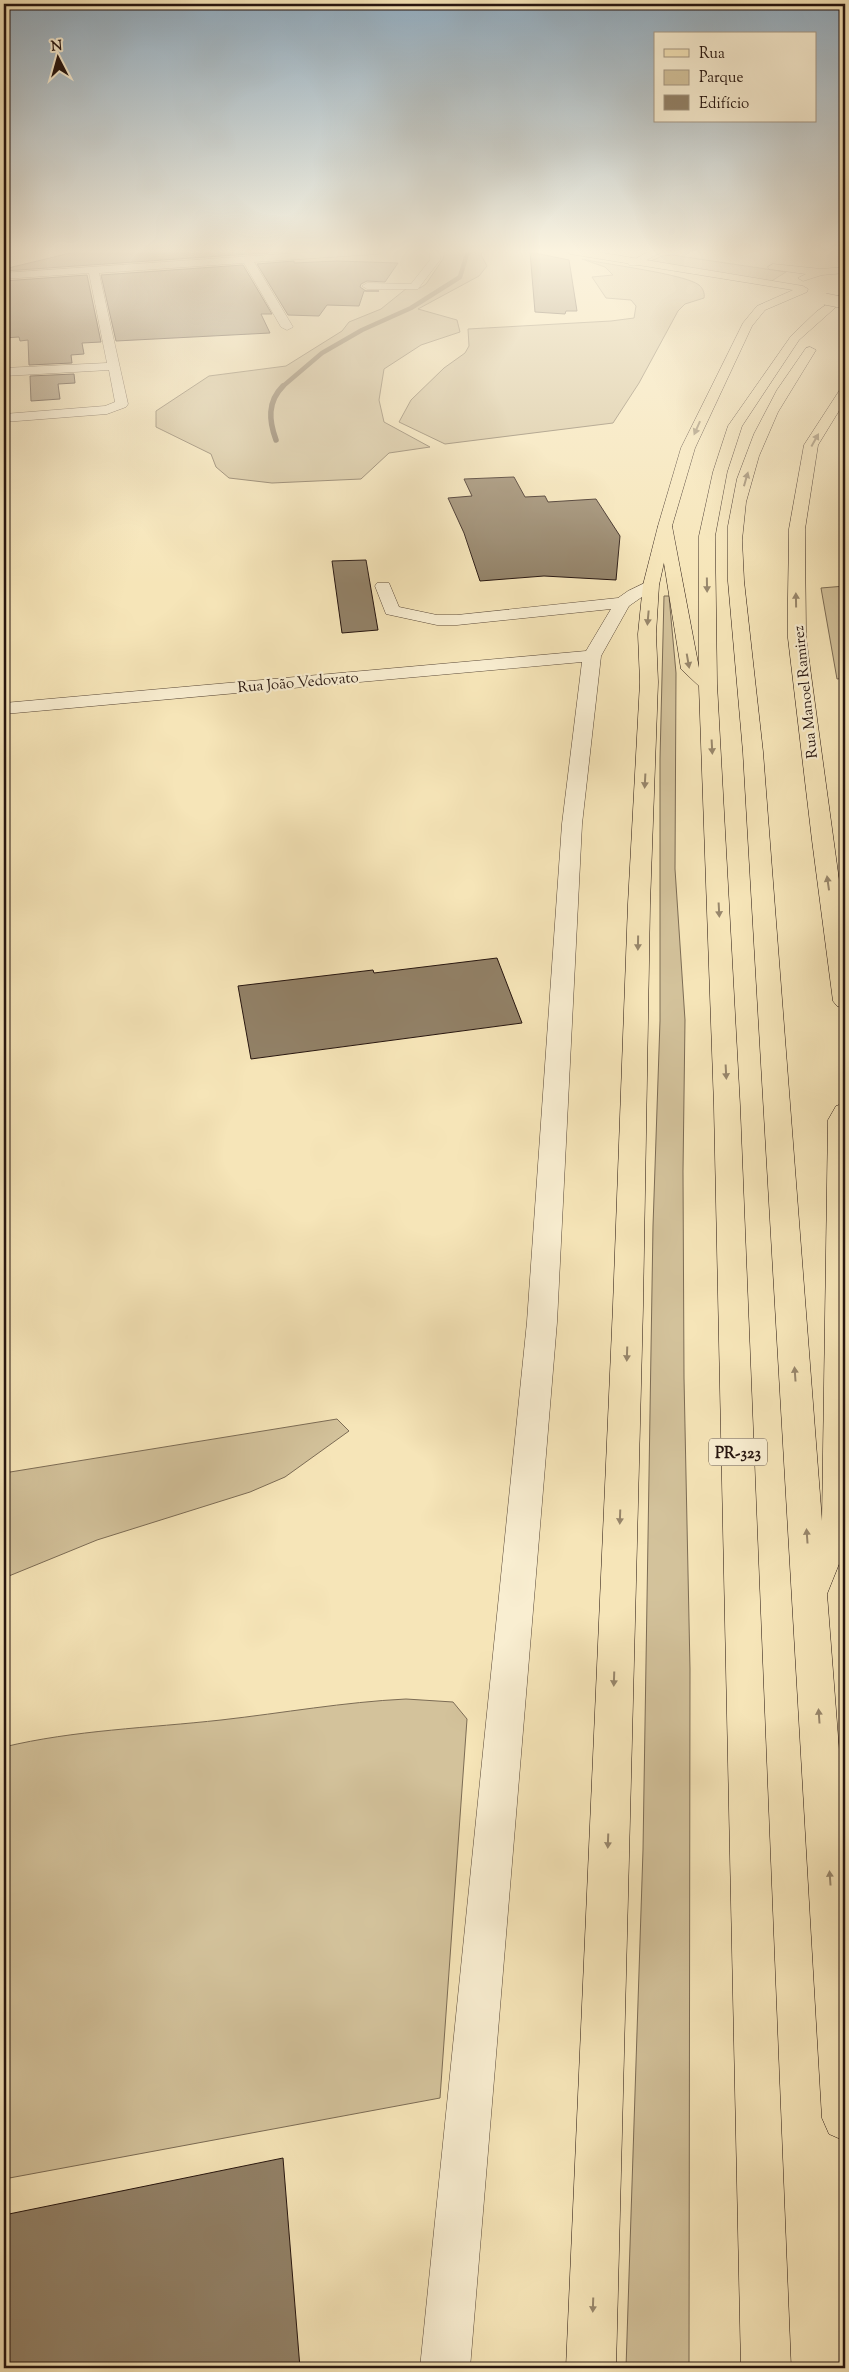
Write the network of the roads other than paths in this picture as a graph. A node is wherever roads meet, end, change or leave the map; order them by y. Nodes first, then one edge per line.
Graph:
1 (113, 362) edge
2 (729, 362) edge
3 (779, 362) edge
4 (801, 362) edge
5 (114, 366) junction
6 (4, 372) edge
7 (845, 391) edge
8 (4, 418) edge
9 (664, 526) junction
10 (383, 586) dead end
11 (637, 594) junction
12 (592, 656) junction
13 (708, 684) junction
14 (4, 708) edge
15 (845, 1001) edge
16 (845, 1112) edge
17 (811, 1594) junction
18 (845, 2118) edge
19 (445, 2368) edge
20 (591, 2368) edge
21 (766, 2368) edge

1 - 5 street
2 -> 9 main road
3 -> 13 main road, PR-323
17 -> 4 main road
5 - 6 street
5 - 8 street
15 -> 7 main road, Rua Manoel Ramirez
9 - 11 main road
9 -> 13 main road
10 - 11 street
11 - 12 street
11 -> 20 main road
12 - 14 street, Rua João Vedovato
12 - 19 street
13 -> 21 main road, PR-323
16 - 17 main road
18 -> 17 main road

